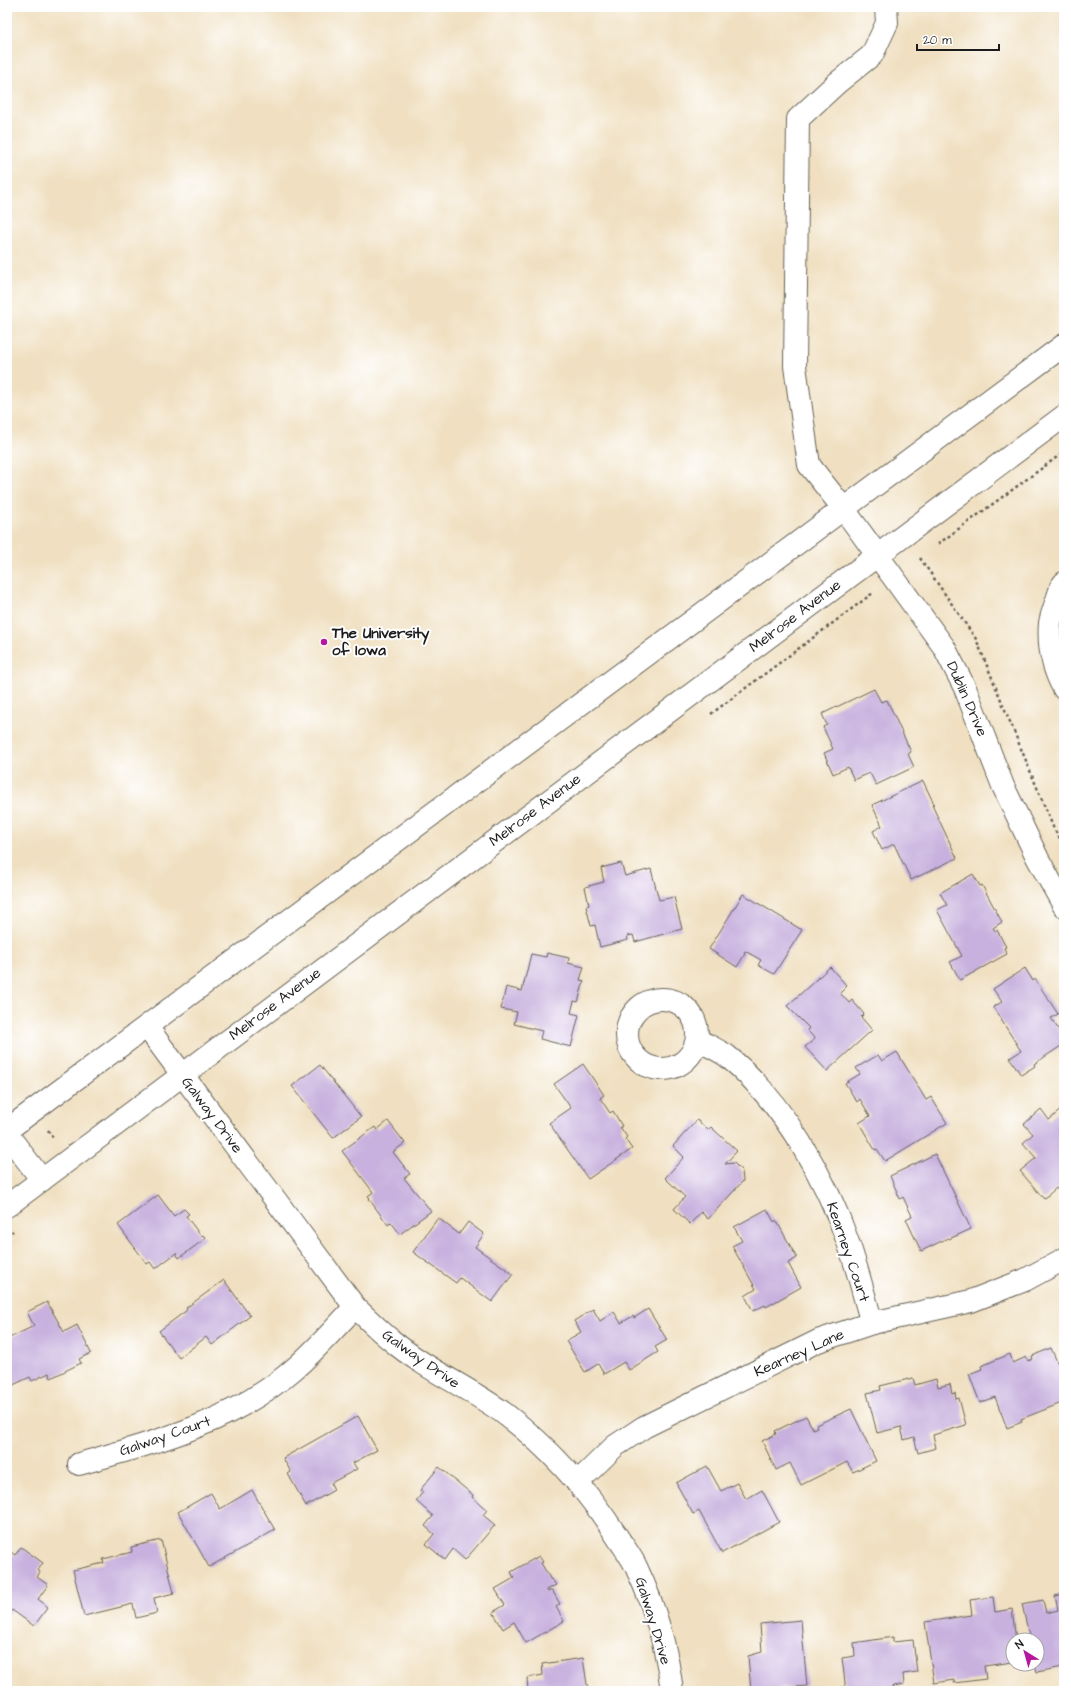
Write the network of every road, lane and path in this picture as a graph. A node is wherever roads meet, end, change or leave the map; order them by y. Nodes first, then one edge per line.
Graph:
1 (886, 7) edge
2 (1064, 345) edge
3 (1064, 416) edge
4 (843, 508) junction
5 (877, 555) junction
6 (1064, 583) edge
7 (1064, 689) edge
8 (1064, 906) edge
9 (147, 1028) junction
10 (698, 1040) dead end
11 (181, 1074) junction
12 (44, 1125) dead end
13 (7, 1130) edge
14 (7, 1134) edge
15 (56, 1142) dead end
16 (42, 1180) junction
17 (7, 1206) edge
18 (1064, 1259) edge
19 (355, 1307) junction
20 (872, 1323) junction
21 (79, 1464) dead end
22 (578, 1482) junction
23 (672, 1691) edge

1 - 4 main road, Dublin Drive
2 - 4 main road
3 - 5 main road, Melrose Avenue
4 - 5 main road, Dublin Drive
4 - 9 main road
5 - 8 main road, Dublin Drive
5 - 11 main road, Melrose Avenue
6 - 7 main road
9 - 11 main road, Galway Drive
9 - 13 main road
10 - 20 main road, Kearney Court
11 - 16 main road, Melrose Avenue
11 - 19 main road, Galway Drive
12 - 15 path
14 - 16 main road
16 - 17 main road, Melrose Avenue
18 - 20 main road, Kearney Lane
19 - 21 main road, Galway Court
19 - 22 main road, Galway Drive
20 - 22 main road, Kearney Lane
22 - 23 main road, Galway Drive

